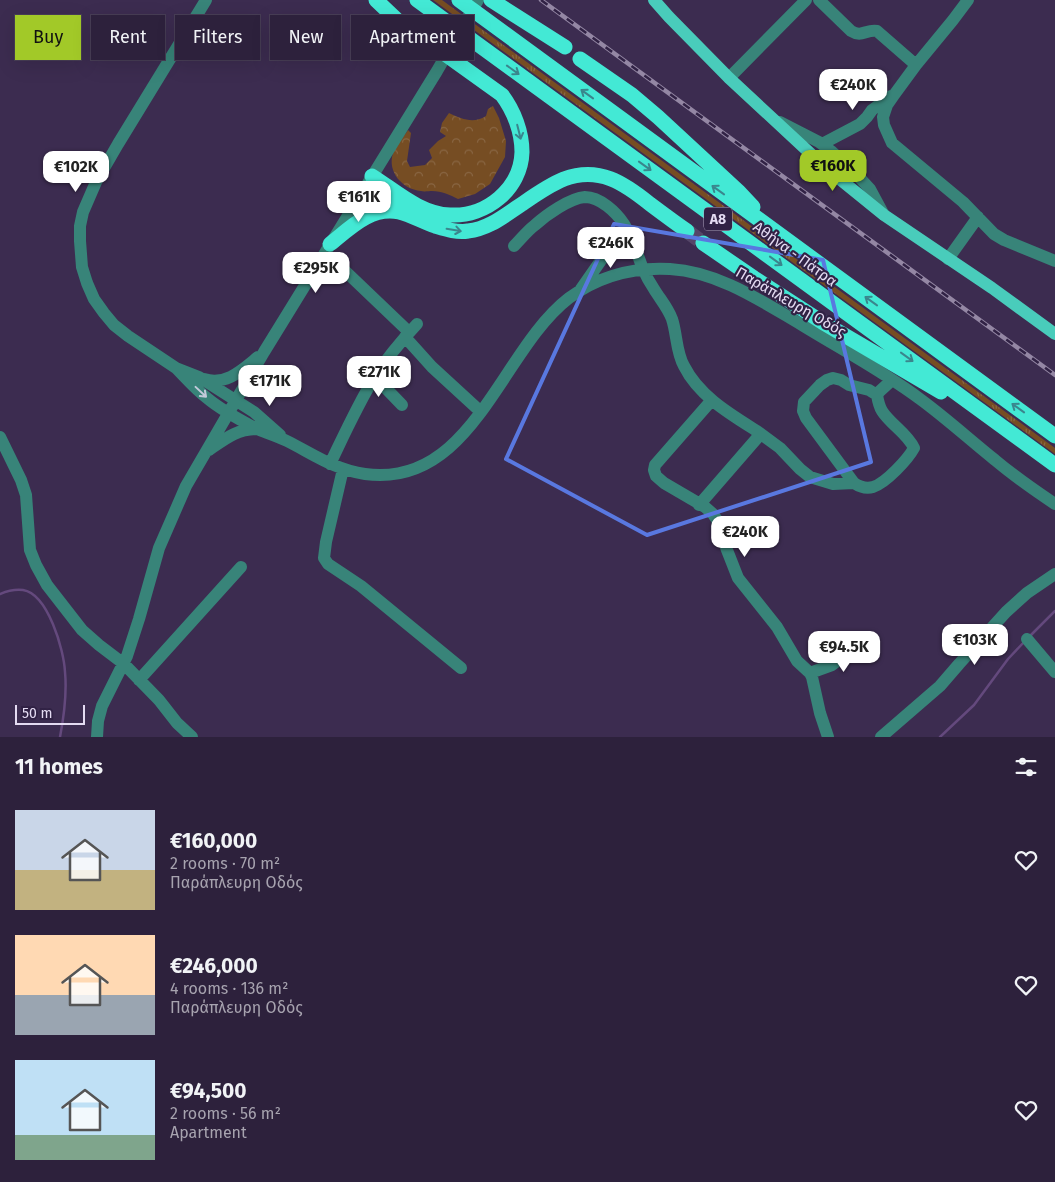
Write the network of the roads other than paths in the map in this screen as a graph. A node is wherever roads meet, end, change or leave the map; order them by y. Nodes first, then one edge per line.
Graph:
1 (206, 0) edge
2 (376, 0) edge
3 (418, 0) edge
4 (459, 0) edge
5 (478, 0) edge
6 (491, 0) edge
7 (654, 0) edge
8 (806, 0) edge
9 (819, 0) edge
10 (968, 0) edge
11 (565, 47) dead end
12 (580, 59) dead end
13 (916, 64) junction
14 (729, 78) junction
15 (894, 95) junction
16 (771, 118) junction
17 (860, 124) junction
18 (892, 142) junction
19 (822, 144) junction
20 (369, 182) junction
21 (408, 215) junction
22 (884, 215) junction
23 (978, 217) junction
24 (772, 229) junction
25 (686, 232) tunnel mouth
26 (629, 233) junction
27 (703, 243) tunnel mouth
28 (330, 244) junction
29 (514, 246) dead end
30 (948, 259) junction
31 (1055, 260) edge
32 (342, 268) dead end
33 (643, 269) junction
34 (579, 291) junction
35 (411, 331) junction
36 (1055, 334) edge
37 (264, 352) junction
38 (176, 368) junction
39 (199, 377) junction
40 (375, 377) junction
41 (892, 380) junction
42 (877, 395) junction
43 (711, 400) junction
44 (236, 401) junction
45 (402, 404) dead end
46 (229, 412) junction
47 (481, 412) junction
48 (258, 429) junction
49 (757, 431) junction
50 (1055, 436) edge
51 (0, 437) edge
52 (1018, 438) junction
53 (286, 440) junction
54 (204, 455) junction
55 (330, 464) junction
56 (1055, 466) edge
57 (343, 469) junction
58 (854, 483) junction
59 (699, 504) junction
60 (1055, 504) edge
61 (241, 567) dead end
62 (1055, 574) edge
63 (855, 637) dead end
64 (1027, 639) dead end
65 (124, 664) junction
66 (461, 668) dead end
67 (1055, 672) edge
68 (810, 673) junction
69 (139, 680) junction
70 (97, 737) edge
71 (192, 737) edge
72 (828, 737) edge
73 (881, 737) edge

1 - 38 street, Παράπλευρη Οδός
2 -> 20 highway
3 -> 52 highway, Αθήνα - Πάτρα / Α8
24 -> 4 highway, Αθήνα - Πάτρα / Α8
5 - 20 street
6 - 11 highway
7 - 14 main road
8 - 14 street
9 - 13 street
10 - 13 street
12 - 24 highway
13 - 15 street
14 - 16 main road
15 - 17 street
15 - 18 street
16 - 19 street
16 - 22 main road
17 - 18 street
17 - 19 street
18 - 23 street
19 - 22 street
20 - 21 highway
20 - 28 street
21 -> 25 highway
21 - 28 highway
22 - 30 main road
23 - 30 street
23 - 31 street
50 -> 24 highway, Αθήνα - Πάτρα / Α8
26 - 29 street
26 - 33 street
26 - 34 street
27 - 52 highway
28 - 37 street
30 - 36 main road
32 - 35 street
33 - 34 street, Παράπλευρη Οδός
33 - 41 street, Παράπλευρη Οδός
33 - 43 street
34 - 47 street, Παράπλευρη Οδός
35 - 40 street
35 - 47 street
37 - 39 street
37 - 44 street
38 - 39 street, Παράπλευρη Οδός
38 -> 46 street, Παράπλευρη Οδός
39 - 44 street, Παράπλευρη Οδός
40 - 45 street
40 - 55 street
41 - 42 street
41 - 60 street, Παράπλευρη Οδός
42 - 58 street
42 - 58 street
43 - 49 street
43 - 59 street
44 - 46 street
44 - 53 street, Παράπλευρη Οδός
46 - 48 street, Παράπλευρη Οδός
46 - 54 street
47 - 57 street, Παράπλευρη Οδός
48 - 53 street, Παράπλευρη Οδός
48 - 54 street
49 - 58 street
49 - 59 street
51 - 65 street
52 - 56 highway, Αθήνα - Πάτρα / Α8
53 - 55 street, Παράπλευρη Οδός
54 - 65 street
55 - 57 street, Παράπλευρη Οδός
57 - 66 street
59 - 68 street
61 - 69 street
62 - 73 street
63 - 68 street
64 - 67 street
65 - 69 street
65 - 70 street
68 - 72 street
69 - 71 street

